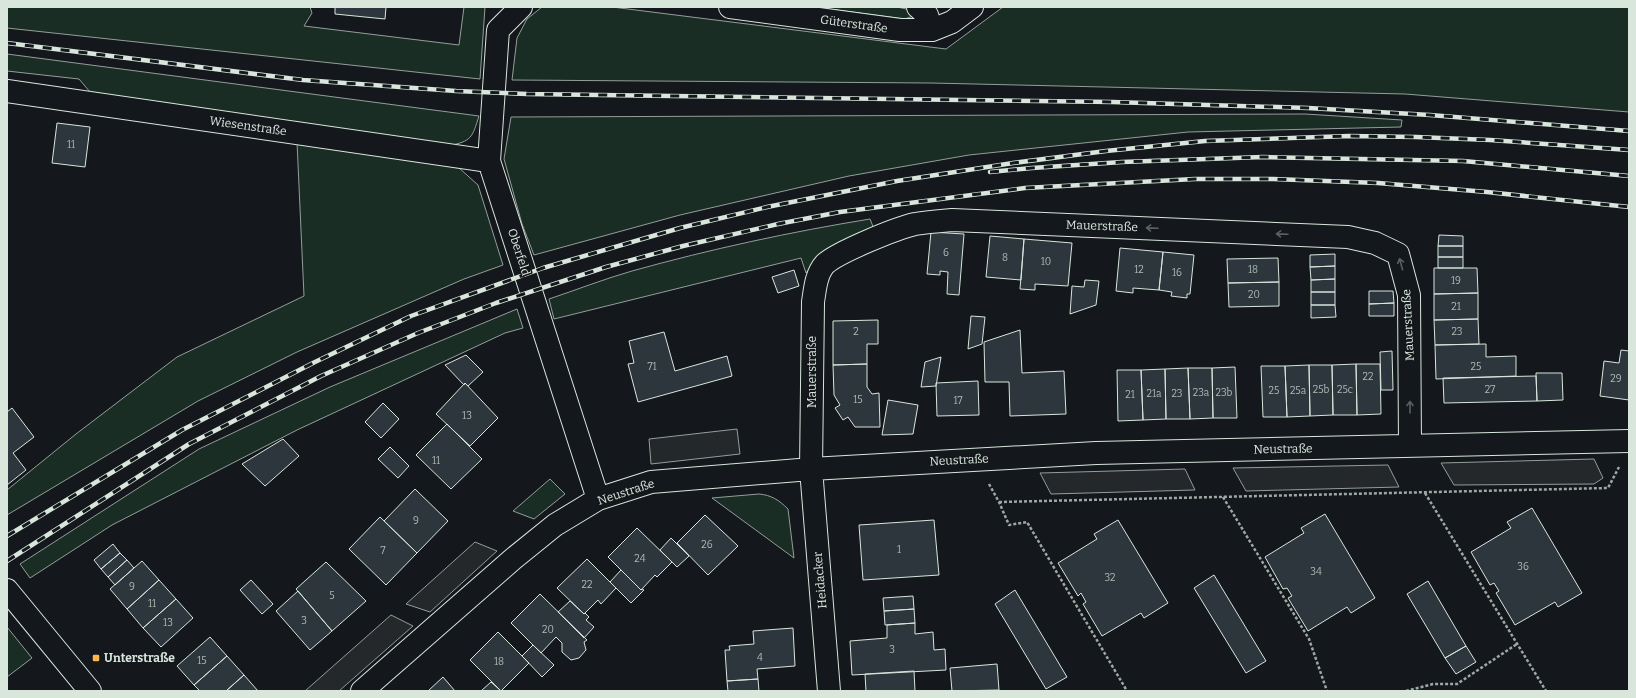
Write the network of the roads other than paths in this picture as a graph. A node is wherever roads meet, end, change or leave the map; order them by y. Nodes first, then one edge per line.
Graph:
1 (521, 7) edge
2 (730, 7) edge
3 (918, 7) edge
4 (972, 7) edge
5 (932, 30) junction
6 (7, 91) edge
7 (489, 161) junction
8 (1410, 446) junction
9 (1625, 451) edge
10 (811, 469) junction
11 (598, 499) junction
12 (7, 590) edge
13 (90, 691) edge
14 (362, 691) edge
15 (829, 691) edge

1 - 7 street, Oberfeld
2 - 5 street, Güterstraße
3 - 5 street
4 - 5 street, Güterstraße
6 - 7 street, Wiesenstraße
7 - 11 street, Oberfeld
8 - 9 street, Neustraße
8 - 10 street, Neustraße
8 -> 10 street, Mauerstraße
10 - 11 street, Neustraße
10 - 15 street, Heidacker
11 - 14 street, Neustraße
12 - 13 street

